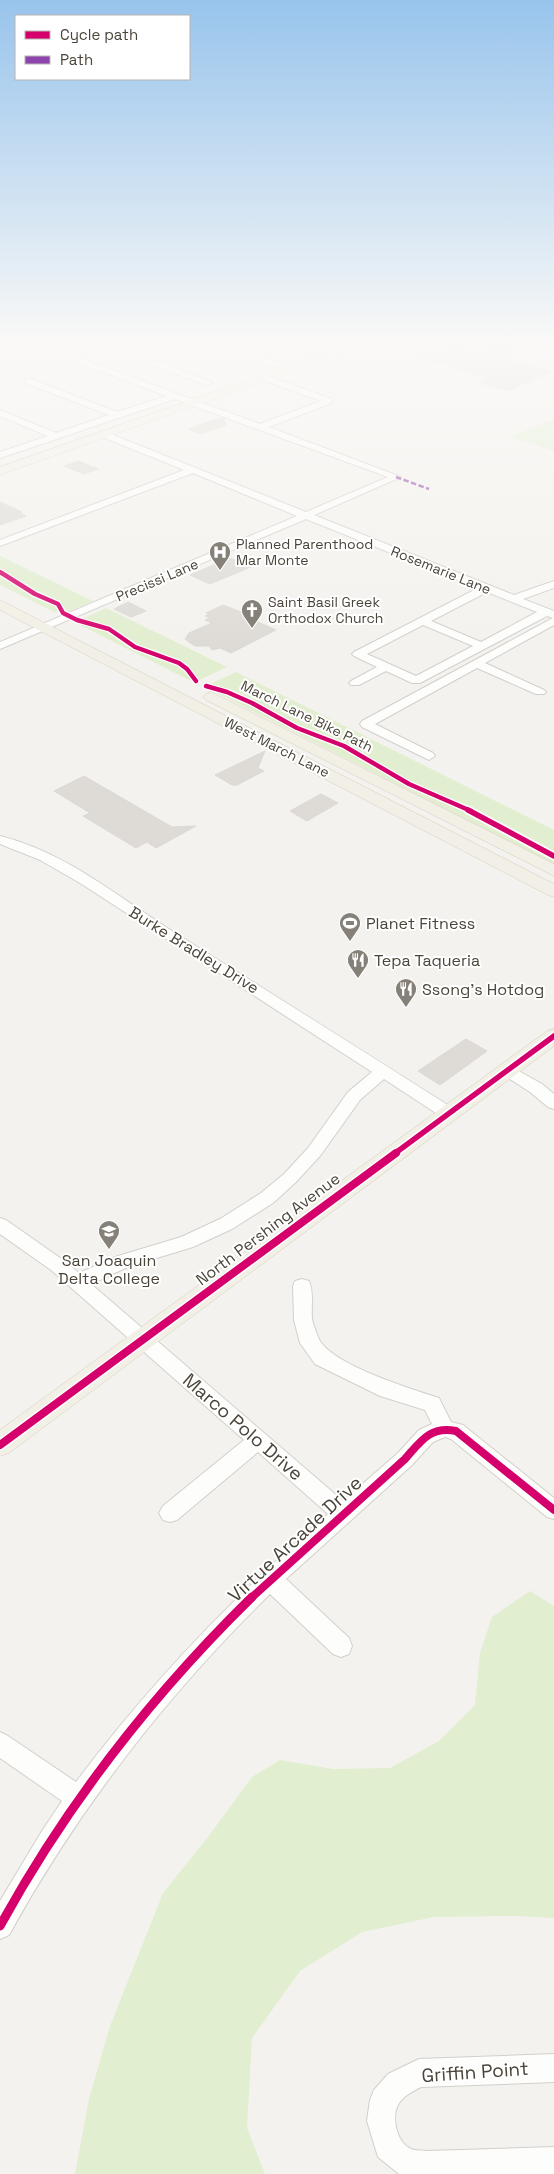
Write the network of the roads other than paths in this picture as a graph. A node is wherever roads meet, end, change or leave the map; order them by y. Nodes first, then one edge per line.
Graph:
1 (37, 442) edge
2 (52, 442) edge
3 (83, 442) edge
4 (124, 442) edge
5 (303, 442) edge
6 (0, 455) edge
7 (0, 462) edge
8 (193, 470) junction
9 (0, 471) edge
10 (305, 516) junction
11 (0, 543) edge
12 (554, 584) edge
13 (486, 588) junction
14 (0, 590) edge
15 (513, 598) junction
16 (0, 604) edge
17 (550, 613) edge
18 (422, 621) junction
19 (554, 621) edge
20 (54, 624) junction
21 (0, 646) edge
22 (482, 646) junction
23 (477, 664) junction
24 (386, 667) junction
25 (355, 683) dead end
26 (540, 692) dead end
27 (429, 756) dead end
28 (0, 840) edge
29 (554, 871) edge
30 (554, 890) edge
31 (554, 1036) edge
32 (508, 1070) junction
33 (383, 1071) junction
34 (554, 1104) edge
35 (448, 1113) junction
36 (0, 1225) edge
37 (77, 1282) junction
38 (302, 1286) dead end
39 (141, 1340) junction
40 (445, 1429) junction
41 (258, 1440) junction
42 (0, 1445) edge
43 (554, 1510) edge
44 (170, 1513) dead end
45 (343, 1514) junction
46 (271, 1580) junction
47 (340, 1646) dead end
48 (0, 1744) edge
49 (80, 1799) junction
50 (0, 1926) edge
51 (554, 2068) edge
52 (554, 2161) edge

1 - 6 street
2 - 7 main road
3 - 9 main road
4 - 8 street, Rosemarie Lane
5 - 10 street, Precissi Lane
8 - 10 street, Rosemarie Lane
8 - 11 street
10 - 13 street, Rosemarie Lane
10 - 20 street, Precissi Lane
12 - 15 street
13 - 15 street, Rosemarie Lane
13 - 18 street
14 - 20 main road, West March Lane
15 - 17 street, Rosemarie Lane
16 - 20 main road, West March Lane
17 - 22 street
18 - 22 street
18 - 24 street
19 - 23 street
20 - 21 street, Precissi Lane
20 - 29 main road, West March Lane
20 - 30 main road, West March Lane
22 - 24 street
23 - 26 street
23 - 27 street
24 - 25 street
28 - 33 street, Burke Bradley Drive
31 - 32 main road, North Pershing Avenue
32 - 34 street
32 - 35 main road, North Pershing Avenue
33 - 35 street, Burke Bradley Drive
33 - 37 street
35 - 39 main road, North Pershing Avenue
36 - 37 street
37 - 39 street
38 - 40 street
39 - 41 street, Marco Polo Drive
39 - 42 main road, North Pershing Avenue
40 - 43 street
40 - 45 street, Virtue Arcade Drive
41 - 44 street
41 - 45 street, Marco Polo Drive
45 - 46 street, Virtue Arcade Drive
46 - 47 street
46 - 49 street, Virtue Arcade Drive
48 - 49 street
49 - 50 street, Virtue Arcade Drive
51 - 52 street, Griffin Point

